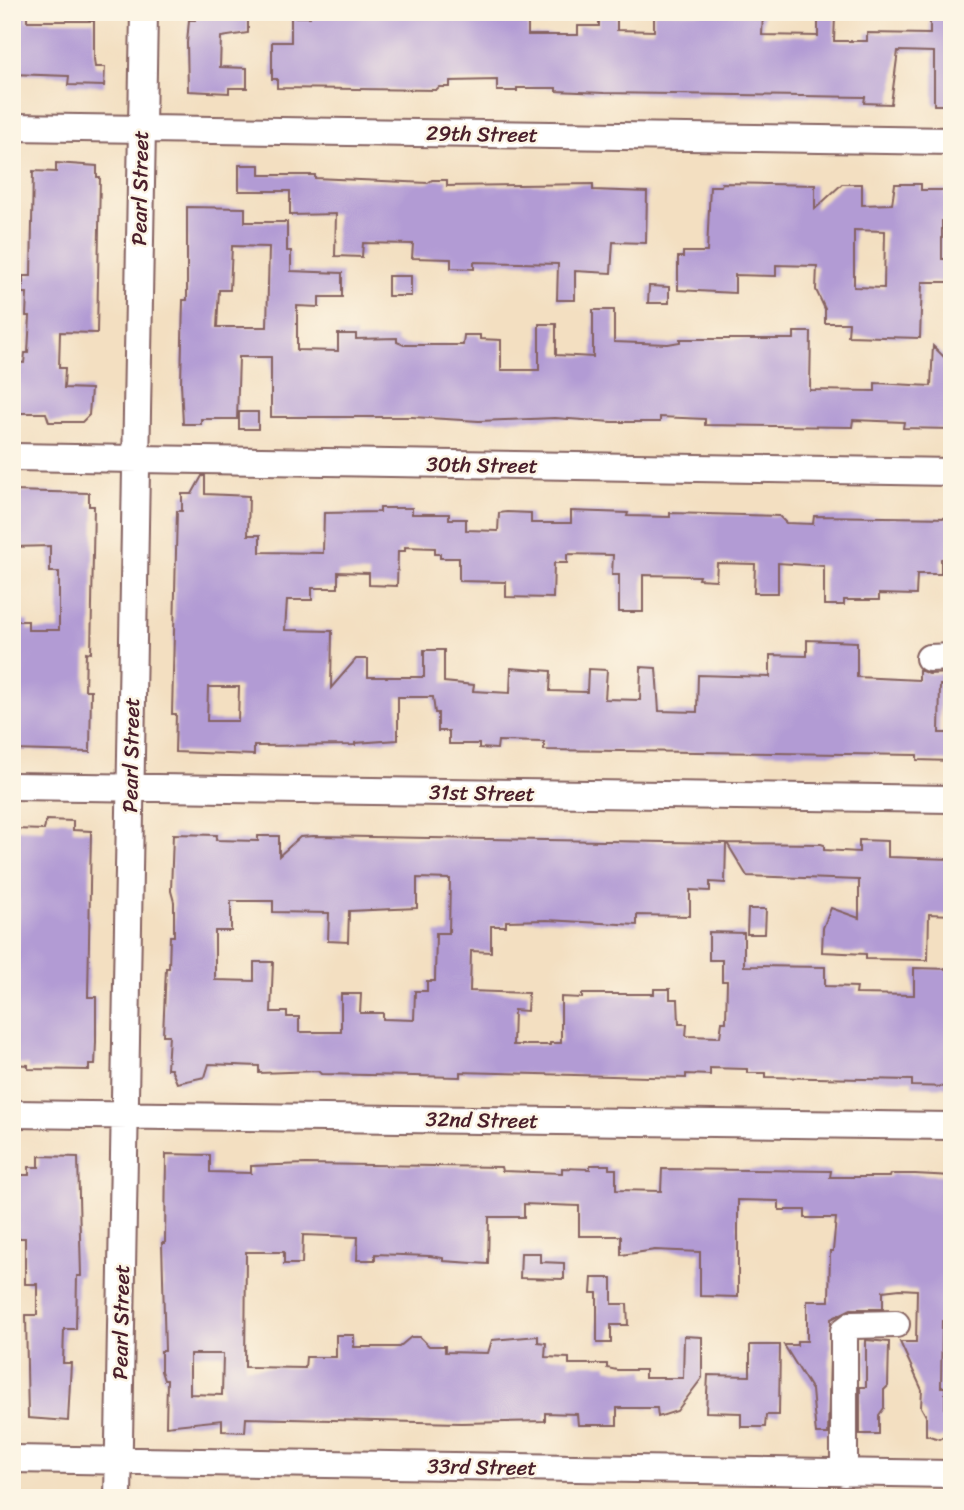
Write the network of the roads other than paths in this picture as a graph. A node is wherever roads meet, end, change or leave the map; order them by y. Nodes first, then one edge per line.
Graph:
1 (144, 12) edge
2 (12, 127) edge
3 (142, 129) junction
4 (952, 141) edge
5 (12, 457) edge
6 (135, 460) junction
7 (952, 471) edge
8 (12, 786) edge
9 (130, 788) junction
10 (952, 799) edge
11 (12, 1114) edge
12 (125, 1116) junction
13 (952, 1126) edge
14 (895, 1324) dead end
15 (12, 1460) edge
16 (118, 1461) junction
17 (844, 1473) junction
18 (937, 1482) edge
19 (118, 1498) edge

1 - 3 street, Pearl Street
2 - 3 street, 29th Street
3 - 4 street, 29th Street
3 - 6 street, Pearl Street
5 - 6 street, 30th Street
6 - 7 street, 30th Street
6 - 9 street, Pearl Street
8 - 9 street, 31st Street
9 - 10 street, 31st Street
9 - 12 street, Pearl Street
11 - 12 street, 32nd Street
12 - 13 street, 32nd Street
12 - 16 street, Pearl Street
14 - 17 street
15 - 16 street, 33rd Street
16 - 17 street, 33rd Street
16 - 19 street, Pearl Street
17 - 18 street, 33rd Street

